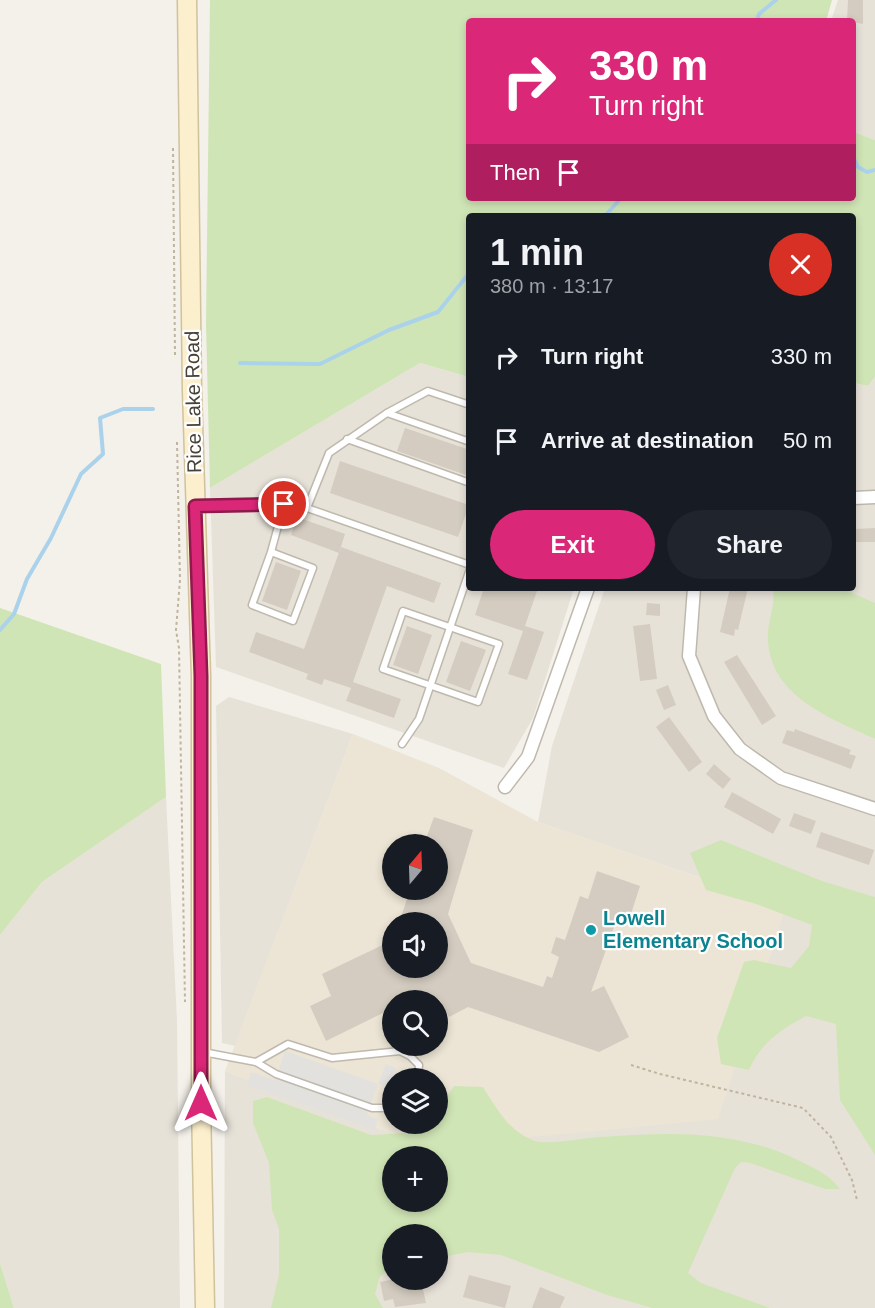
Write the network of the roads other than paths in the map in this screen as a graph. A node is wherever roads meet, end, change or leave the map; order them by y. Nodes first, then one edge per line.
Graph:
1 (187, 0) edge
2 (466, 404) edge
3 (387, 413) junction
4 (347, 439) junction
5 (466, 441) edge
6 (466, 482) edge
7 (875, 497) edge
8 (856, 498) edge
9 (284, 504) junction
10 (195, 506) junction
11 (307, 508) junction
12 (272, 552) junction
13 (466, 563) edge
14 (466, 581) edge
15 (587, 591) edge
16 (694, 591) edge
17 (450, 627) junction
18 (431, 685) junction
19 (402, 744) dead end
20 (505, 787) dead end
21 (875, 809) edge
22 (201, 1052) junction
23 (256, 1062) junction
24 (419, 1068) edge
25 (382, 1107) edge
26 (205, 1308) edge

1 - 10 main road, Rice Lake Road
2 - 3 lane
3 - 4 lane
3 - 5 lane
4 - 6 lane
4 - 11 lane
7 - 8 street
9 - 10 lane
9 - 11 lane
9 - 12 lane
10 - 22 main road, Rice Lake Road
11 - 13 lane
12 - 12 lane
14 - 17 lane
15 - 20 street
16 - 21 street
17 - 18 lane
17 - 18 lane
17 - 18 lane
18 - 19 lane
22 - 23 lane
22 - 26 main road, Rice Lake Road
23 - 24 lane
23 - 25 lane

